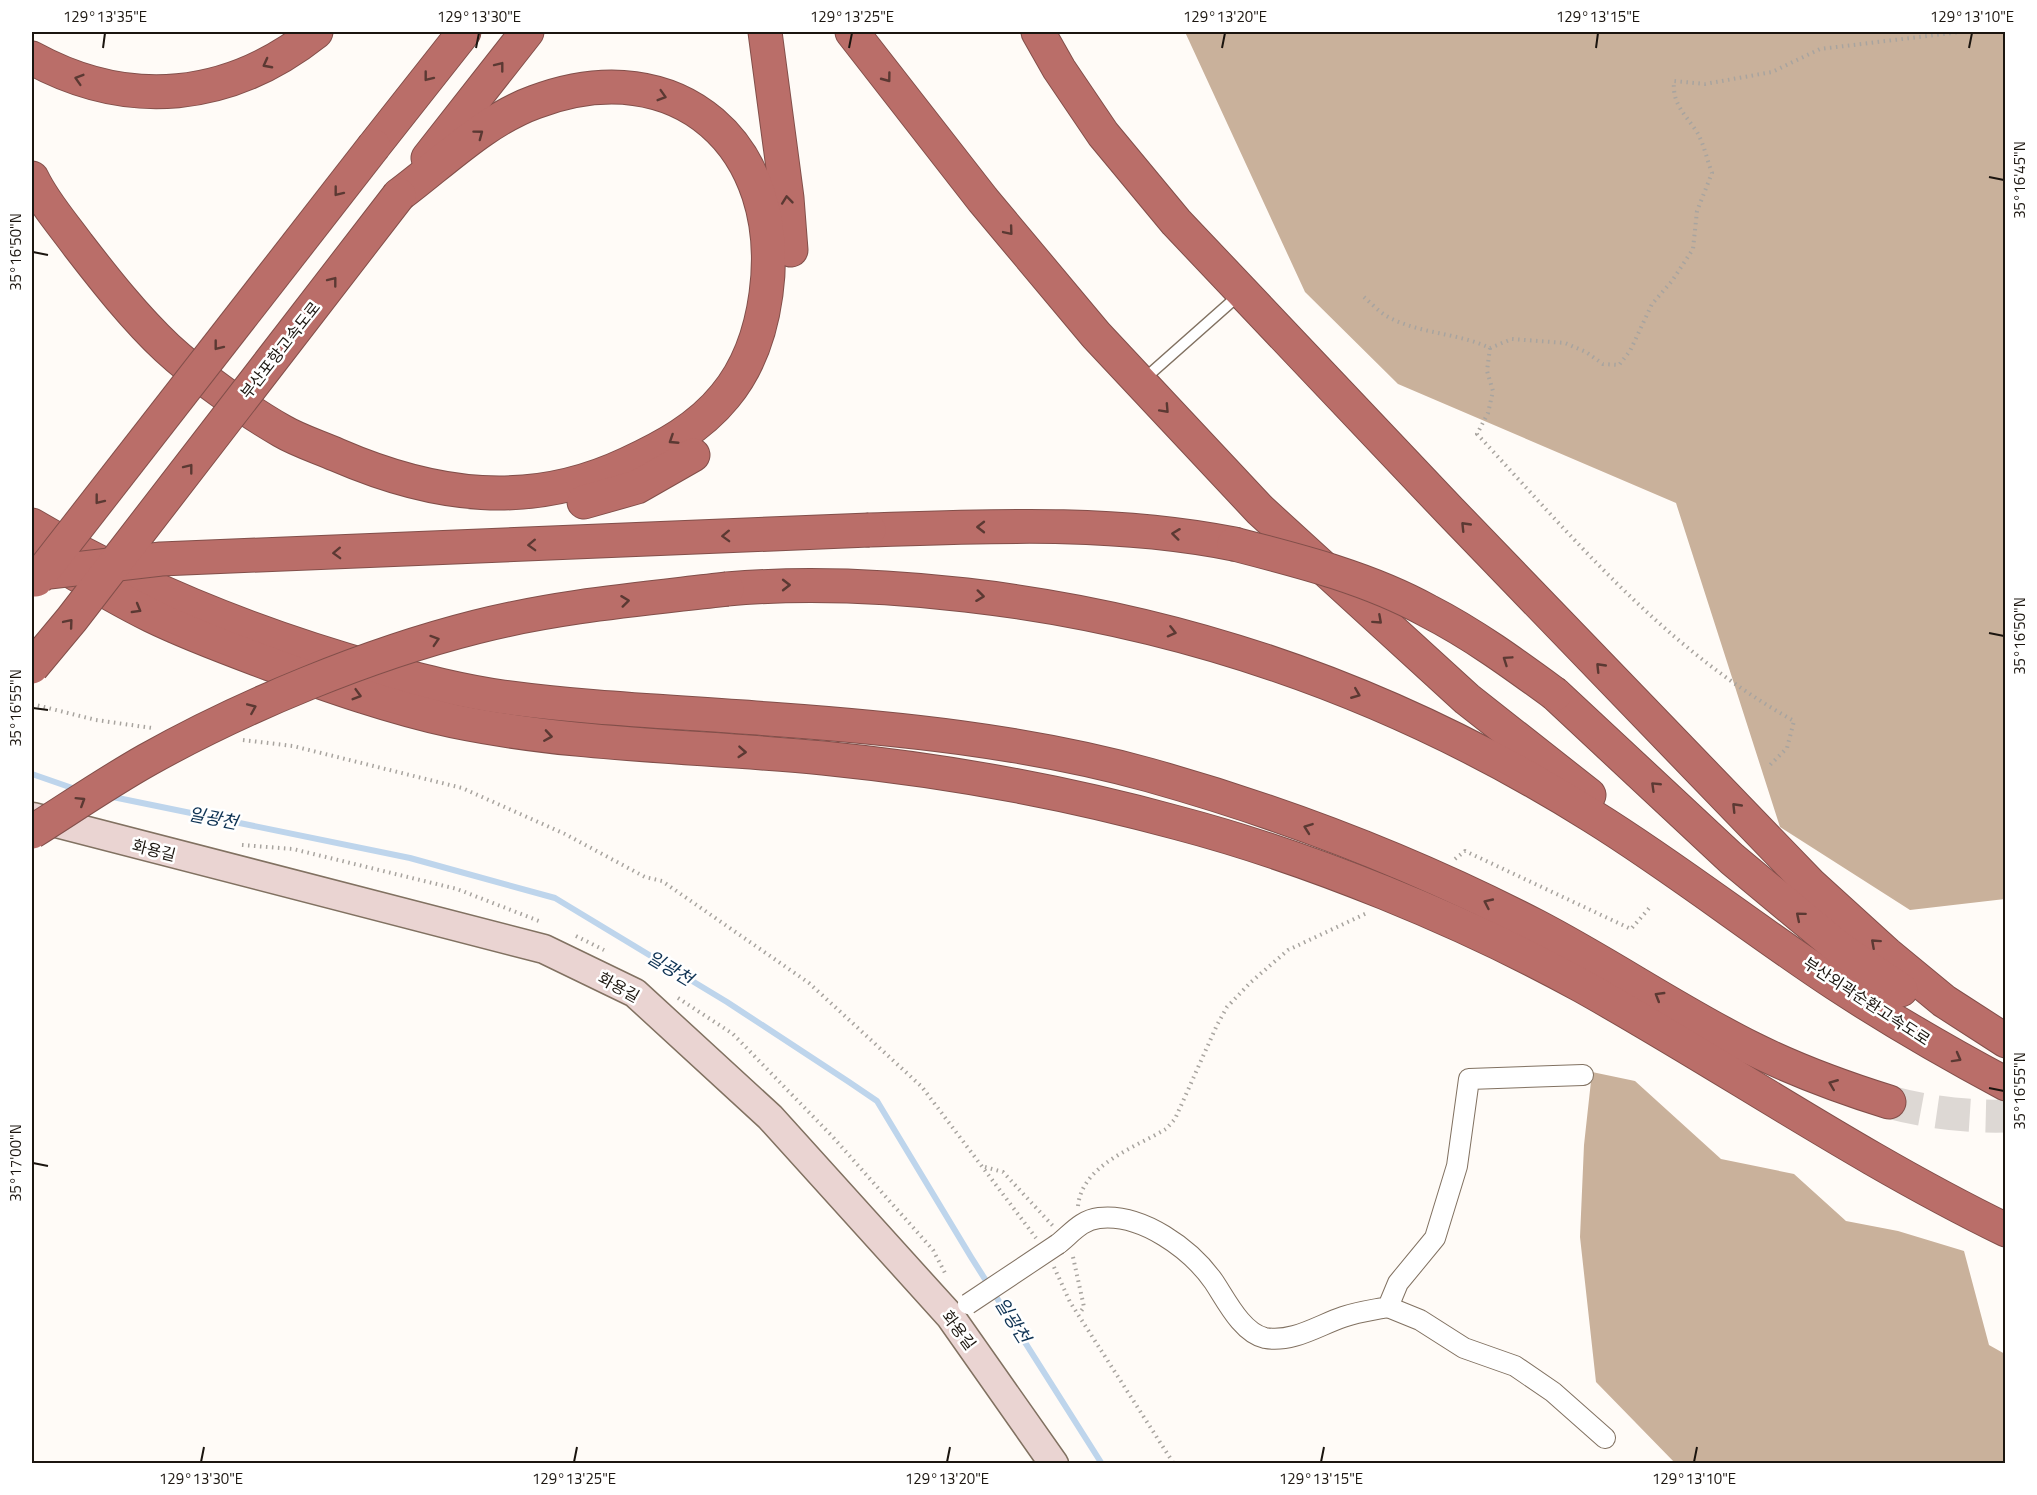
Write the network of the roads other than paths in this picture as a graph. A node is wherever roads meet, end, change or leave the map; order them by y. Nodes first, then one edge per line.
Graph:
1 (315, 32) edge
2 (464, 32) edge
3 (527, 32) edge
4 (765, 32) edge
5 (852, 32) edge
6 (1038, 32) edge
7 (32, 58) edge
8 (32, 178) edge
9 (399, 195) junction
10 (32, 213) edge
11 (1242, 292) junction
12 (1141, 383) junction
13 (32, 525) edge
14 (32, 549) edge
15 (32, 574) edge
16 (32, 586) edge
17 (32, 667) edge
18 (32, 817) edge
19 (32, 832) edge
20 (1732, 912) junction
21 (2006, 1041) edge
22 (2006, 1053) edge
23 (1583, 1075) dead end
24 (2006, 1084) edge
25 (1888, 1102) tunnel mouth
26 (2006, 1230) edge
27 (1388, 1307) junction
28 (959, 1310) junction
29 (1605, 1438) dead end
30 (1054, 1464) edge

1 -> 7 highway
2 -> 16 highway, bridge
9 -> 3 highway, 부산포항고속도로
10 -> 4 highway
5 -> 12 highway
6 - 11 highway
9 -> 8 highway
17 -> 9 highway, 부산포항고속도로, bridge
11 - 12 lane
21 -> 11 highway
12 -> 20 highway
25 -> 13 highway
14 -> 26 highway
22 -> 15 highway, bridge
18 - 28 main road, 화용길
19 -> 20 highway, bridge
20 -> 24 highway, 부산외곽순환고속도로
23 - 27 street
27 - 28 street, bridge
27 - 29 street
28 - 30 main road, 화용길

